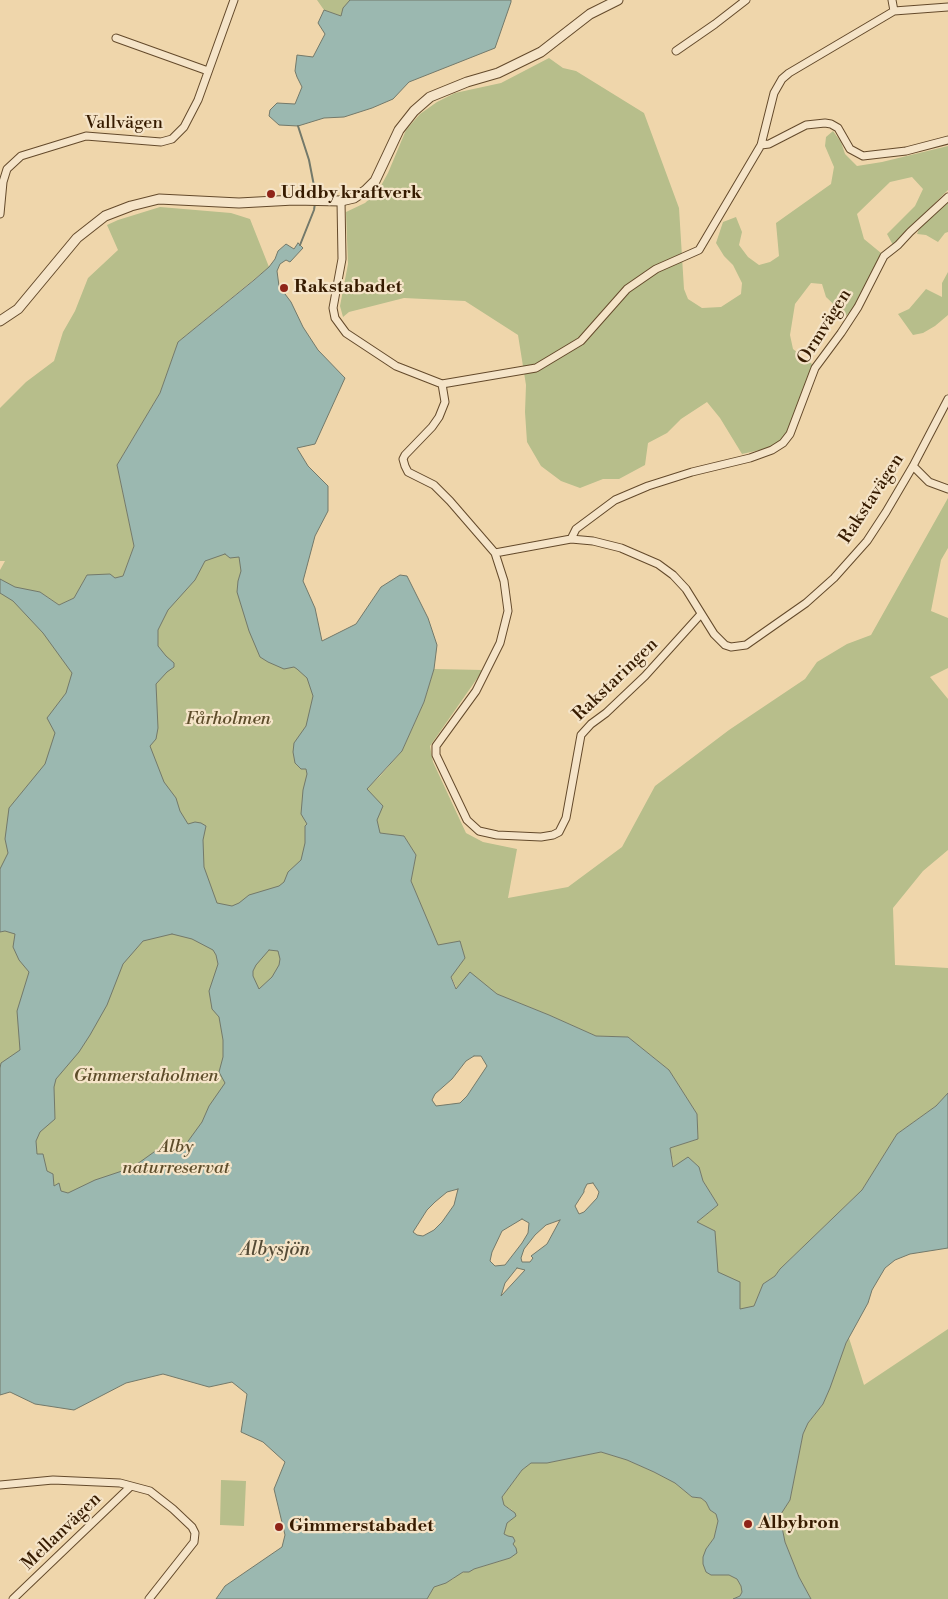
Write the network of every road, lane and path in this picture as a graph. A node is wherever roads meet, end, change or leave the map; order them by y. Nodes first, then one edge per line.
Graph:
1 (234, 0) edge
2 (618, 0) edge
3 (746, 0) edge
4 (892, 0) edge
5 (948, 6) edge
6 (894, 11) junction
7 (116, 38) dead end
8 (676, 51) dead end
9 (208, 71) junction
10 (948, 140) edge
11 (761, 146) junction
12 (948, 196) edge
13 (341, 201) junction
14 (0, 214) edge
15 (0, 321) edge
16 (442, 384) junction
17 (948, 399) edge
18 (913, 466) junction
19 (948, 489) edge
20 (572, 539) junction
21 (495, 553) junction
22 (701, 614) junction
23 (0, 1485) edge
24 (130, 1487) junction
25 (13, 1599) edge
26 (149, 1599) edge

1 - 9 street, Vallvägen
2 - 13 street
3 - 8 street
4 - 6 street
5 - 6 street
6 - 11 street
7 - 9 street
9 - 14 street, Vallvägen
10 - 11 street
11 - 16 street
12 - 20 street, Ormvägen
13 - 15 street
13 - 16 street
16 - 21 street
17 - 18 street, Rakstavägen
18 - 19 street
18 - 22 street, Rakstavägen
20 - 21 street, Rakstavägen
20 - 22 street, Rakstavägen
21 - 22 street, Rakstaringen
23 - 24 street
24 - 25 street, Mellanvägen
24 - 26 street

